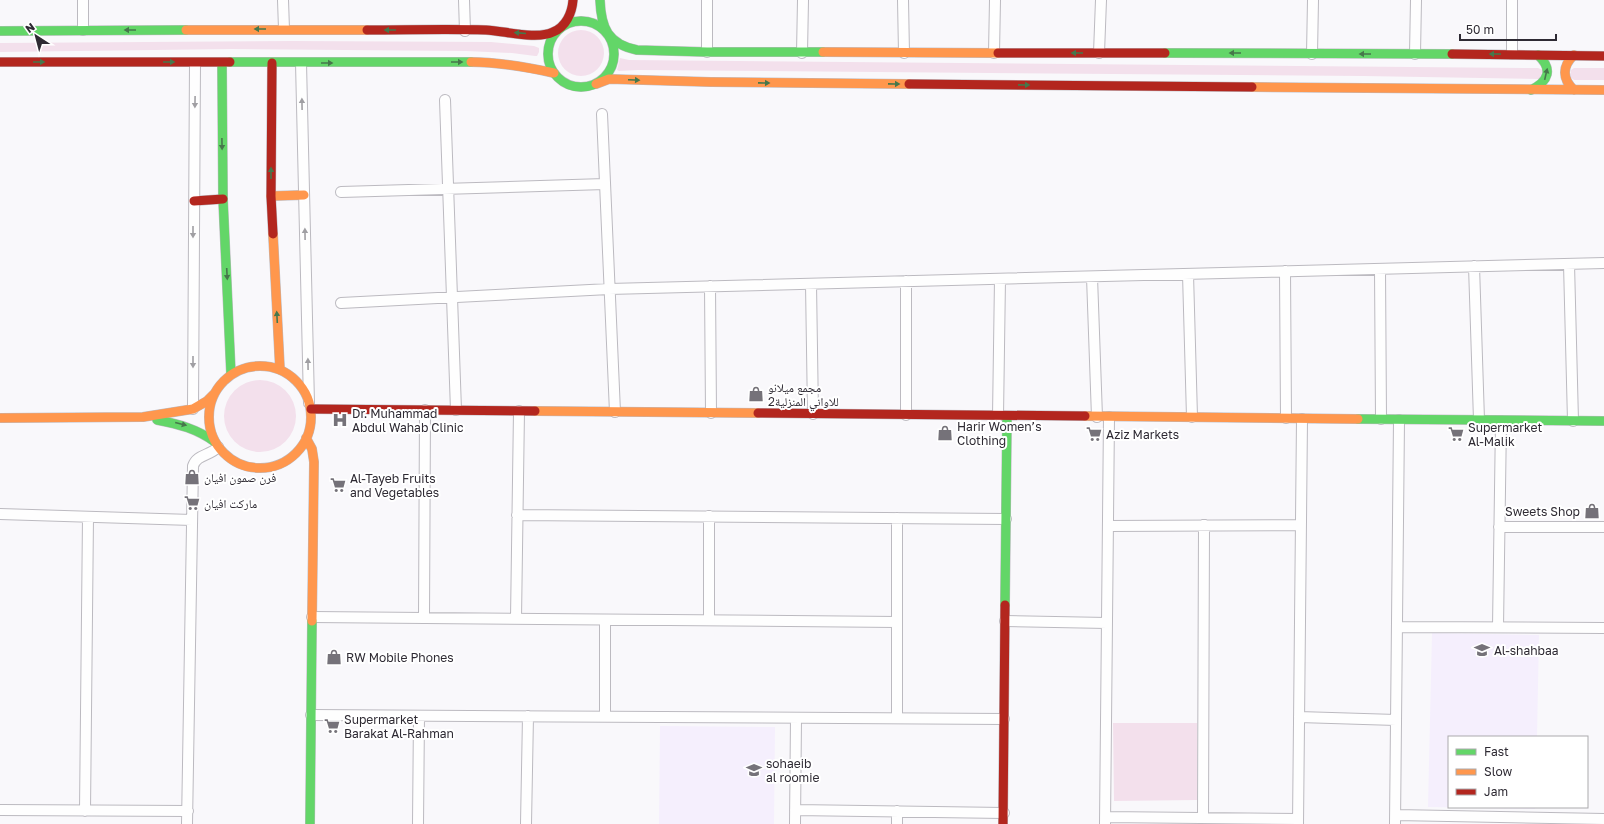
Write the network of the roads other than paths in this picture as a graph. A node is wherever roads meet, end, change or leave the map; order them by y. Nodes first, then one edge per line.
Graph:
1 (82, 0) edge
2 (283, 0) edge
3 (464, 0) edge
4 (573, 0) edge
5 (600, 0) edge
6 (707, 0) edge
7 (803, 0) edge
8 (903, 0) edge
9 (995, 0) edge
10 (1101, 0) edge
11 (1313, 0) edge
12 (1416, 0) edge
13 (1512, 0) edge
14 (284, 29) junction
15 (0, 30) edge
16 (83, 30) junction
17 (465, 30) junction
18 (558, 30) junction
19 (607, 33) junction
20 (707, 52) junction
21 (802, 52) junction
22 (904, 53) junction
23 (994, 53) junction
24 (1099, 53) junction
25 (1312, 54) junction
26 (1415, 54) junction
27 (1512, 54) junction
28 (1538, 55) junction
29 (1574, 55) junction
30 (1604, 56) edge
31 (0, 62) edge
32 (195, 63) junction
33 (222, 63) junction
34 (272, 63) junction
35 (302, 63) junction
36 (554, 73) junction
37 (596, 84) junction
38 (1531, 90) junction
39 (1574, 90) junction
40 (1604, 90) edge
41 (445, 100) dead end
42 (602, 114) dead end
43 (605, 184) junction
44 (448, 189) junction
45 (341, 192) dead end
46 (304, 195) junction
47 (271, 196) junction
48 (223, 199) junction
49 (194, 201) junction
50 (1604, 263) edge
51 (1570, 264) junction
52 (1474, 266) junction
53 (1380, 269) junction
54 (1285, 271) junction
55 (1188, 274) junction
56 (1092, 277) junction
57 (1000, 279) junction
58 (906, 281) junction
59 (810, 284) junction
60 (710, 286) junction
61 (609, 289) junction
62 (452, 297) junction
63 (341, 303) dead end
64 (280, 370) junction
65 (231, 374) junction
66 (214, 394) junction
67 (310, 406) junction
68 (193, 409) junction
69 (425, 410) junction
70 (456, 410) junction
71 (519, 411) junction
72 (615, 412) junction
73 (712, 413) junction
74 (813, 414) junction
75 (906, 415) junction
76 (1002, 416) junction
77 (1097, 416) junction
78 (143, 417) junction
79 (1109, 417) junction
80 (0, 418) edge
81 (1192, 418) junction
82 (1286, 418) junction
83 (1302, 418) junction
84 (1381, 419) junction
85 (1399, 420) junction
86 (1479, 420) junction
87 (1501, 421) junction
88 (1573, 421) junction
89 (1604, 422) edge
90 (306, 438) junction
91 (217, 445) junction
92 (0, 514) edge
93 (517, 515) junction
94 (709, 516) junction
95 (88, 517) junction
96 (897, 518) junction
97 (1006, 519) junction
98 (192, 520) junction
99 (1301, 525) junction
100 (1108, 526) junction
101 (1204, 526) junction
102 (1499, 527) junction
103 (1604, 528) edge
104 (312, 617) junction
105 (424, 618) junction
106 (516, 619) junction
107 (605, 620) junction
108 (709, 620) junction
109 (1005, 621) junction
110 (897, 622) junction
111 (1107, 623) junction
112 (1397, 627) junction
113 (1498, 627) junction
114 (1604, 628) edge
115 (312, 715) junction
116 (419, 716) junction
117 (528, 716) junction
118 (605, 717) junction
119 (1299, 717) junction
120 (796, 718) junction
121 (897, 718) junction
122 (1004, 719) junction
123 (1396, 720) junction
124 (0, 810) edge
125 (795, 810) junction
126 (85, 811) junction
127 (188, 811) junction
128 (897, 811) junction
129 (1004, 813) junction
130 (1203, 818) junction
131 (1604, 819) edge
132 (1395, 820) edge
133 (1105, 821) edge
134 (1298, 822) edge
135 (188, 824) edge
136 (310, 824) edge
137 (418, 824) edge
138 (526, 824) edge
139 (795, 824) edge
140 (897, 824) edge
141 (1003, 824) edge

1 - 16 street
2 - 14 street
3 - 17 street
4 - 18 main road
5 - 19 main road
6 - 20 street
7 - 21 street
8 - 22 street
9 - 23 street
10 - 24 street
11 - 25 street
12 - 26 street
13 - 27 street
14 -> 16 main road
17 -> 14 main road
15 - 16 main road
18 -> 17 main road
18 - 19 main road
18 - 36 main road
19 - 20 main road
19 - 37 main road
20 - 21 main road
21 - 22 main road
22 - 23 main road
24 -> 23 main road
25 -> 24 main road
26 -> 25 main road
27 -> 26 main road
27 - 28 main road
28 - 29 main road
38 -> 28 main road
29 - 30 main road
29 - 39 main road
31 -> 32 main road
32 - 33 main road
32 -> 49 street
33 - 34 main road
33 -> 48 main road
34 - 35 main road
47 -> 34 main road
35 -> 36 main road
46 -> 35 street
36 - 37 main road
37 -> 38 main road
38 - 39 main road
39 - 40 main road
41 - 44 street
42 - 43 street
43 - 44 street
43 - 61 street
44 - 45 street
44 - 62 street
46 - 47 main road
67 -> 46 street
64 -> 47 main road
48 - 49 main road
48 -> 65 main road
49 -> 68 street
50 - 51 street
51 - 52 street
51 - 88 street
52 - 53 street
52 - 86 street
53 - 54 street
53 - 84 street
54 - 55 street
54 - 82 street
55 - 56 street
55 - 81 street
56 - 57 street
56 - 77 street
57 - 58 street
57 - 76 street
58 - 59 street
58 - 75 street
59 - 60 street
59 - 74 street
60 - 61 street
60 - 73 street
61 - 62 street
61 - 72 street
62 - 63 street
62 - 70 street
64 - 65 main road
64 - 67 main road
65 - 66 main road
66 - 68 main road
66 - 91 main road
67 - 69 main road
67 - 90 main road
68 - 78 main road
69 - 70 main road
69 - 105 street
70 - 71 main road
71 - 72 main road
71 - 93 street
72 - 73 main road
73 - 74 main road
74 - 75 main road
75 - 76 main road
76 - 77 main road
76 - 97 main road
77 - 79 main road
78 - 80 main road
78 -> 91 main road
79 - 81 main road
79 - 100 street
81 - 82 main road
82 - 83 main road
83 - 84 main road
83 - 99 street
84 - 85 main road
85 - 86 main road
85 - 112 street
86 - 87 main road
87 - 88 main road
87 - 102 street
88 - 89 main road
90 - 91 main road
90 - 104 main road
91 - 98 street
92 - 95 street
93 - 94 street
93 - 106 street
94 - 96 street
94 - 108 street
95 - 98 street
95 - 126 street
96 - 97 street
96 - 110 street
97 - 109 main road
98 - 127 street
99 - 101 street
99 - 119 street
100 - 101 street
100 - 111 street
101 - 130 street
102 - 103 street
102 - 113 street
104 - 105 street
104 - 115 main road
105 - 106 street
106 - 107 street
107 - 108 street
107 - 118 street
108 - 110 street
109 - 111 street
109 - 122 main road
110 - 121 street
111 - 133 street
112 - 113 street
112 - 123 street
113 - 114 street
115 - 116 street
115 - 136 main road
116 - 117 street
116 - 137 street
117 - 118 street
117 - 138 street
118 - 120 street
119 - 123 street
119 - 134 street
120 - 121 street
120 - 125 street
121 - 122 street
122 - 129 main road
123 - 132 street
124 - 126 street
125 - 128 street
125 - 139 street
126 - 127 street
127 - 135 street
128 - 129 street
128 - 140 street
129 - 141 main road
130 - 133 street
130 - 134 street
131 - 132 street

